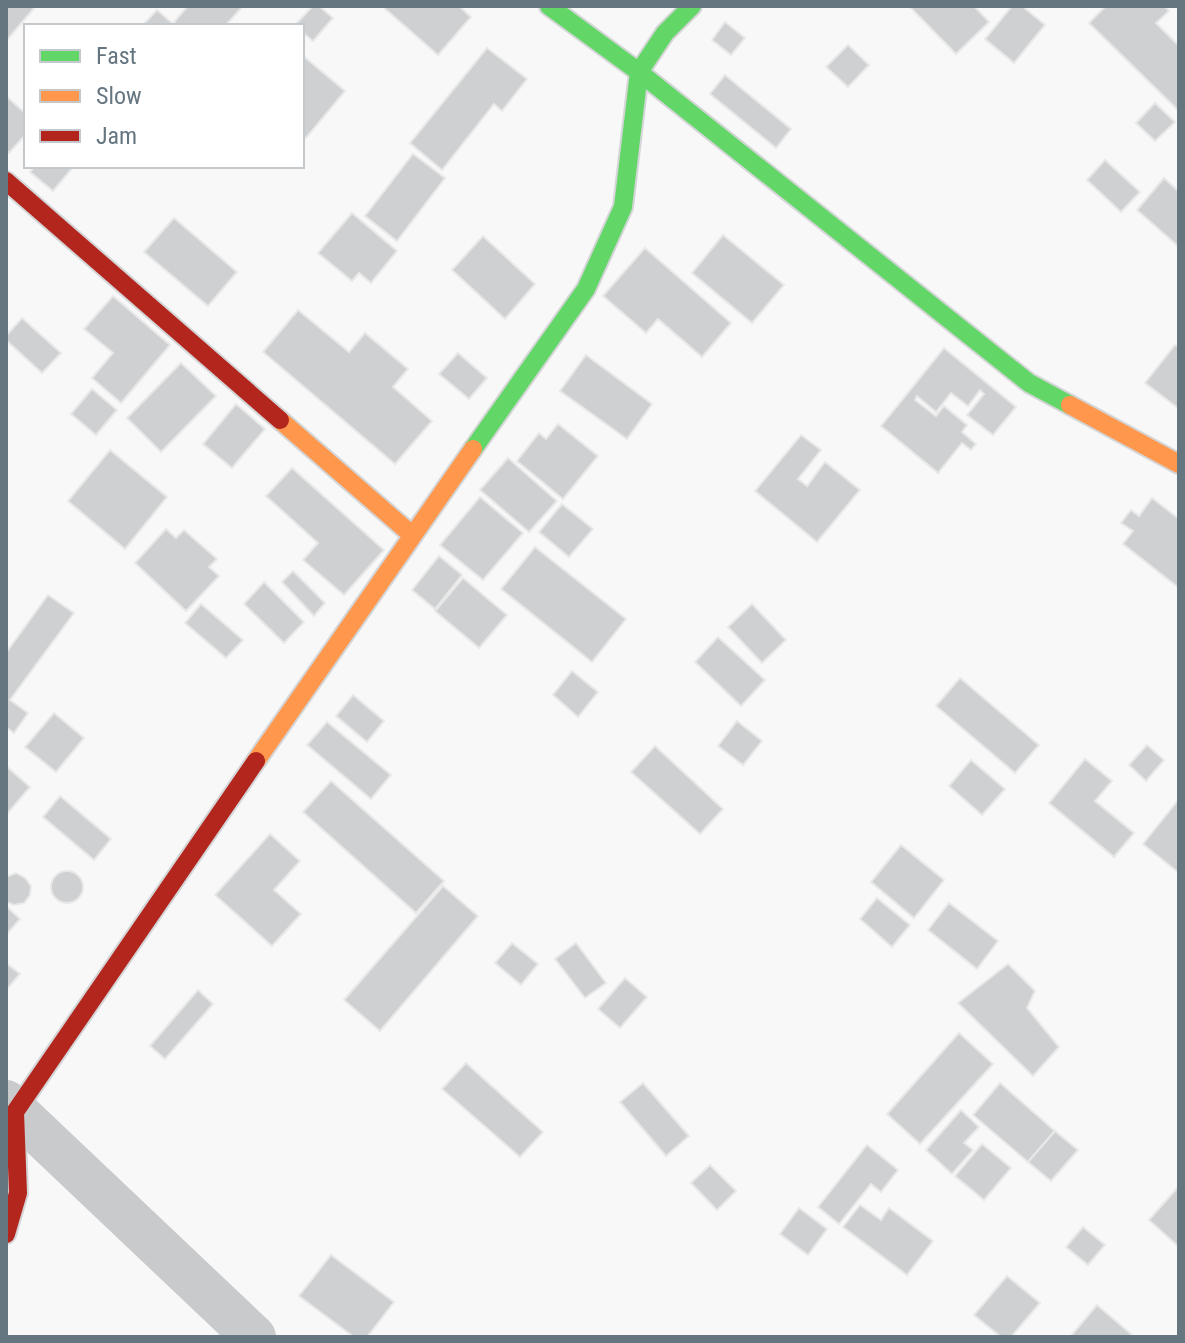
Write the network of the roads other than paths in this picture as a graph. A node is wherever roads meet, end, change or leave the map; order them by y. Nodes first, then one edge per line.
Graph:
1 (549, 6) edge
2 (692, 6) edge
3 (639, 72) junction
4 (6, 181) edge
5 (1179, 464) edge
6 (412, 535) junction
7 (10, 1107) edge
8 (6, 1234) edge
9 (254, 1337) edge

1 - 3 street
2 - 3 street
3 - 5 street
3 - 6 street
4 - 6 street
6 - 7 street
7 - 8 street
7 - 9 street

